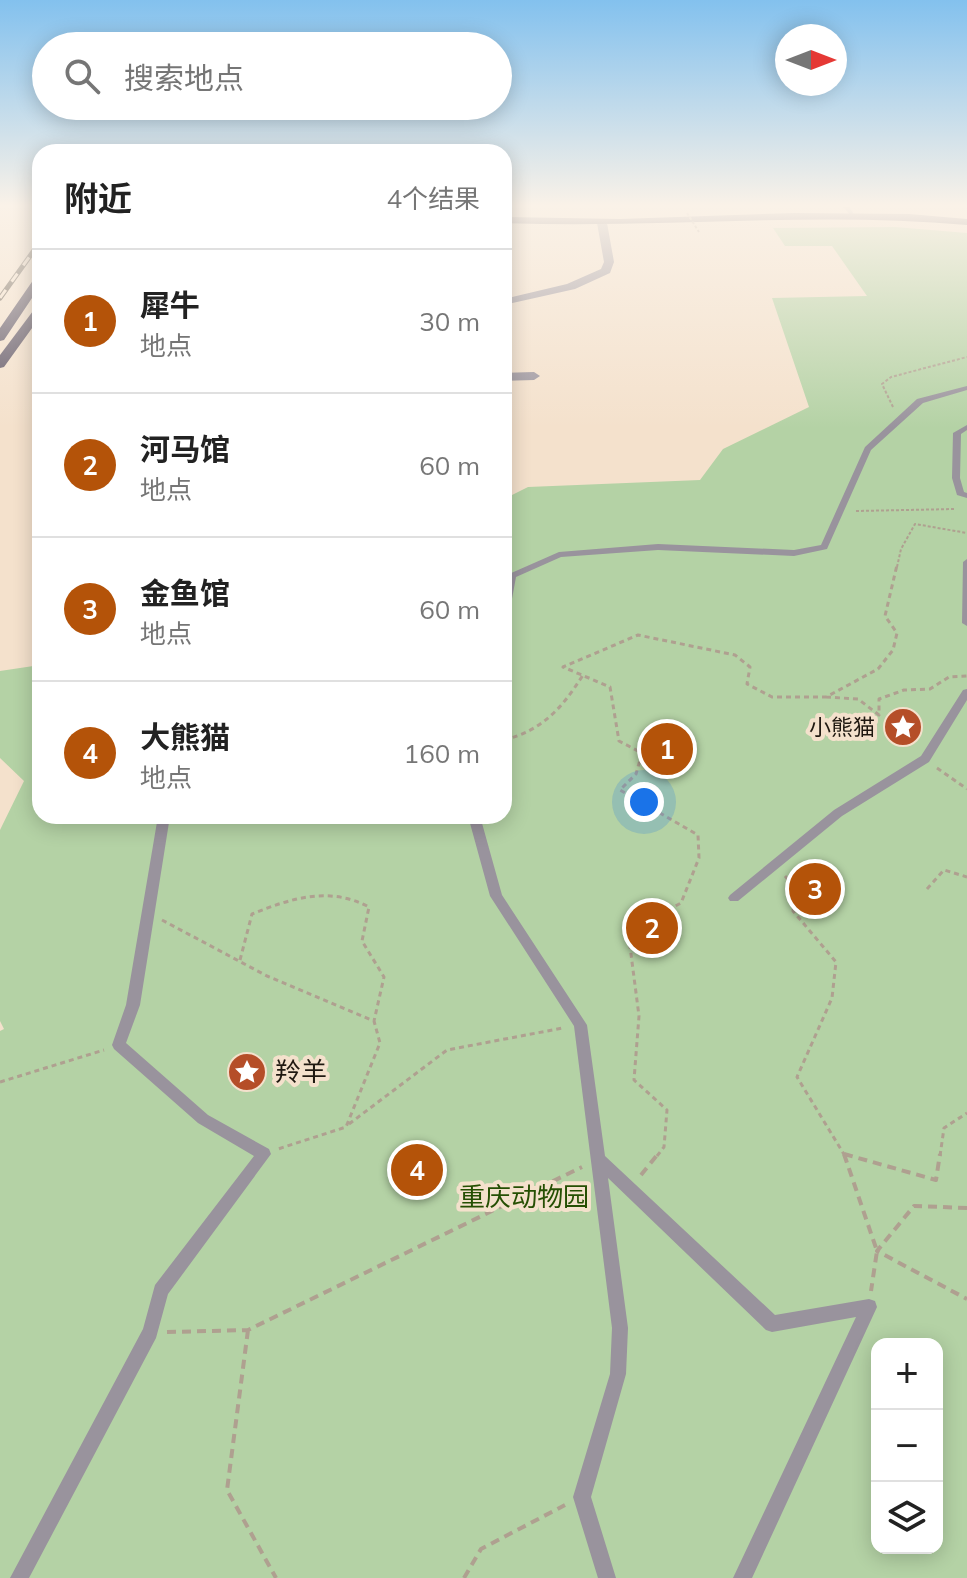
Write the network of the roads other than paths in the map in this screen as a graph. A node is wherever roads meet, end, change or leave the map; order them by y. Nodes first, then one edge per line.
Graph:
1 (585, 281) edge
2 (32, 290) edge
3 (512, 300) edge
4 (32, 320) edge
5 (0, 337) edge
6 (0, 364) edge
7 (534, 376) dead end
8 (512, 377) edge
9 (967, 388) edge
10 (967, 427) edge
11 (967, 496) edge
12 (967, 562) edge
13 (512, 576) edge
14 (967, 623) edge
15 (967, 692) edge
16 (163, 824) edge
17 (476, 824) edge
18 (734, 898) dead end
19 (599, 1159) junction
20 (19, 1578) edge
21 (607, 1578) edge
22 (742, 1578) edge

1 - 3 street
2 - 5 main road
4 - 6 main road
7 - 8 street
9 - 13 lane
10 - 11 lane
12 - 14 lane
15 - 18 lane
16 - 20 lane
17 - 19 lane
19 - 21 lane
19 - 22 lane

